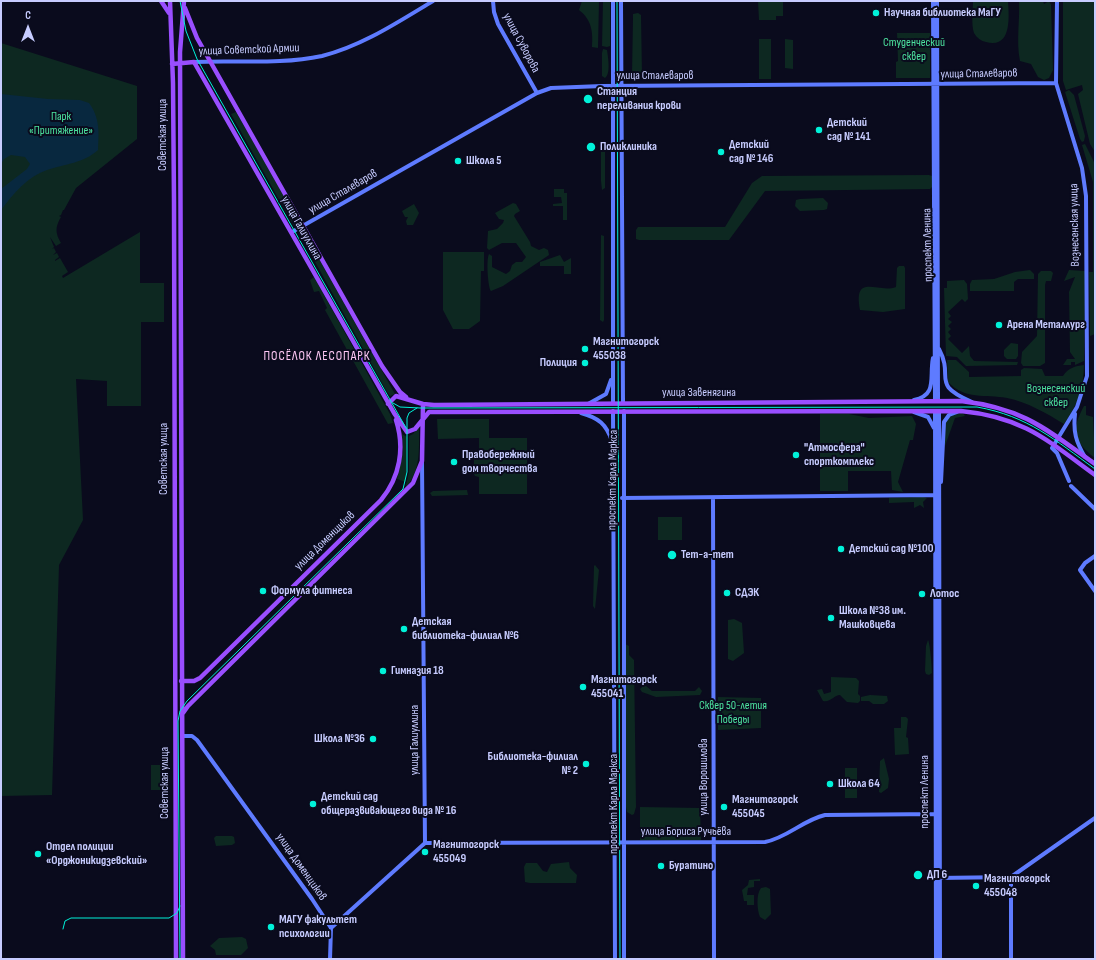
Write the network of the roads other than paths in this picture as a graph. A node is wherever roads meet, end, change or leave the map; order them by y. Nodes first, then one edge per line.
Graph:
1 (161, 1) edge
2 (170, 1) edge
3 (433, 1) edge
4 (493, 1) edge
5 (613, 1) edge
6 (621, 1) edge
7 (934, 1) edge
8 (937, 1) edge
9 (1057, 1) edge
10 (184, 4) edge
11 (170, 15) junction
12 (210, 61) junction
13 (194, 62) junction
14 (180, 63) junction
15 (172, 64) junction
16 (1056, 83) junction
17 (935, 84) junction
18 (613, 86) junction
19 (621, 86) junction
20 (537, 93) junction
21 (303, 226) junction
22 (292, 232) junction
23 (174, 239) junction
24 (182, 239) junction
25 (936, 347) junction
26 (613, 374) junction
27 (409, 399) junction
28 (937, 401) junction
29 (908, 402) junction
30 (613, 403) junction
31 (623, 403) junction
32 (975, 403) junction
33 (388, 404) junction
34 (423, 404) junction
35 (588, 404) junction
36 (908, 410) junction
37 (613, 411) junction
38 (624, 411) junction
39 (937, 411) junction
40 (961, 411) junction
41 (1075, 411) junction
42 (579, 412) junction
43 (394, 413) junction
44 (423, 418) junction
45 (174, 424) junction
46 (181, 424) junction
47 (935, 435) junction
48 (1059, 437) junction
49 (613, 444) junction
50 (1054, 444) junction
51 (1086, 457) junction
52 (422, 461) junction
53 (1095, 464) edge
54 (1095, 474) edge
55 (416, 480) junction
56 (422, 480) junction
57 (1069, 480) dead end
58 (1071, 486) dead end
59 (938, 490) junction
60 (936, 495) junction
61 (622, 498) junction
62 (713, 498) junction
63 (1095, 508) edge
64 (1095, 556) edge
65 (1095, 591) edge
66 (175, 681) junction
67 (182, 681) junction
68 (182, 715) junction
69 (175, 736) junction
70 (182, 736) junction
71 (938, 814) junction
72 (1095, 818) edge
73 (714, 842) junction
74 (425, 843) junction
75 (615, 843) junction
76 (624, 843) junction
77 (1011, 877) junction
78 (937, 878) junction
79 (183, 917) junction
80 (176, 918) junction
81 (331, 928) junction
82 (176, 959) edge
83 (184, 959) edge
84 (330, 959) edge
85 (615, 959) edge
86 (624, 959) edge
87 (714, 959) edge
88 (936, 959) edge
89 (940, 959) edge
90 (1011, 959) edge

1 - 11 main road
2 - 11 main road, Советская улица
3 - 12 main road, улица Советской Армии
4 - 20 main road, улица Суворова
5 - 18 main road, проспект Карла Маркса
6 - 19 main road, проспект Карла Маркса
7 - 17 main road, проспект Ленина
8 - 17 main road, проспект Ленина
9 - 16 main road, Вознесенская улица
10 - 12 main road, Советская улица
10 - 14 main road, Советская улица
11 - 15 main road, Советская улица
12 - 13 main road, улица Советской Армии
12 - 21 main road, улица Галиуллина
13 - 14 main road, улица Советской Армии
13 - 22 main road, улица Галиуллина
14 - 15 main road, улица Советской Армии
14 - 24 main road, Советская улица
15 - 23 main road, Советская улица
16 - 17 main road, улица Сталеваров
16 - 41 main road, Вознесенская улица
17 - 19 main road, улица Сталеваров
17 - 25 main road, проспект Ленина
18 - 19 main road, улица Сталеваров
18 - 20 main road, улица Сталеваров
18 - 26 main road, проспект Карла Маркса
19 - 31 main road, проспект Карла Маркса
20 - 21 main road, улица Сталеваров
21 - 22 main road, улица Сталеваров
21 - 27 main road, улица Галиуллина
22 - 33 main road, улица Галиуллина
23 - 24 main road
23 - 45 main road, Советская улица
24 - 46 main road, Советская улица
25 - 28 main road, проспект Ленина
25 - 29 main road, проспект Ленина
25 - 32 main road, улица Завенягина
26 - 30 main road, проспект Карла Маркса
26 - 35 main road
27 - 33 main road, улица Галиуллина
27 - 34 main road, улица Галиуллина
28 - 29 main road, улица Завенягина
28 - 32 main road, улица Завенягина
28 - 39 main road, проспект Ленина
29 - 31 main road, улица Завенягина
30 - 31 main road, улица Завенягина
30 - 35 main road, улица Завенягина
30 - 37 main road, проспект Карла Маркса
31 - 38 main road, проспект Карла Маркса
32 - 48 main road, улица Завенягина
33 - 43 main road, улица Галиуллина
34 - 35 main road, улица Завенягина
34 - 44 main road, улица Галиуллина
36 - 38 main road, улица Завенягина
36 - 39 main road, улица Завенягина
36 - 47 main road, улица Завенягина
37 - 38 main road, улица Завенягина
37 - 42 main road, улица Завенягина
37 - 49 main road, проспект Карла Маркса
38 - 61 main road, проспект Карла Маркса
39 - 40 main road, улица Завенягина
39 - 47 main road, проспект Ленина
39 - 59 main road, проспект Ленина
40 - 50 main road, улица Завенягина
40 - 59 main road, проспект Ленина
41 - 48 main road, Вознесенская улица
41 - 51 main road
42 - 44 main road, улица Завенягина
42 - 49 main road
43 - 44 main road, улица Галиуллина
43 - 67 main road, улица Доменщиков
44 - 52 main road, улица Галиуллина
45 - 46 main road
45 - 66 main road, Советская улица
46 - 67 main road, Советская улица
47 - 60 main road, проспект Ленина
48 - 50 main road, Вознесенская улица
48 - 51 main road, улица Завенягина
49 - 75 main road, проспект Карла Маркса
50 - 54 main road, улица Завенягина
50 - 57 main road
51 - 53 main road, улица Завенягина
52 - 55 main road, улица Доменщиков
52 - 56 main road, улица Галиуллина
55 - 56 main road
55 - 68 main road, улица Доменщиков
56 - 74 main road, улица Галиуллина
58 - 63 main road
59 - 60 main road, проспект Ленина
60 - 62 main road
60 - 71 main road, проспект Ленина
61 - 62 main road
61 - 76 main road, проспект Карла Маркса
62 - 73 main road, улица Ворошилова
64 - 65 main road
66 - 67 main road, улица Доменщиков
66 - 69 main road, Советская улица
67 - 68 main road, Советская улица
68 - 70 main road, Советская улица
69 - 70 main road, улица Доменщиков
69 - 80 main road, Советская улица
70 - 79 main road, Советская улица
70 - 81 main road, улица Доменщиков
71 - 73 main road, улица Бориса Ручьёва
71 - 78 main road, проспект Ленина
72 - 77 main road
73 - 76 main road, улица Бориса Ручьёва
73 - 87 main road, улица Ворошилова
74 - 75 main road, улица Бориса Ручьёва
74 - 81 main road
75 - 76 main road, улица Бориса Ручьёва
75 - 85 main road, проспект Карла Маркса
76 - 86 main road, проспект Карла Маркса
77 - 78 main road
77 - 90 main road
78 - 88 main road, проспект Ленина
78 - 89 main road, проспект Ленина
79 - 80 main road
79 - 83 main road, Советская улица
80 - 82 main road, Советская улица
81 - 84 main road

